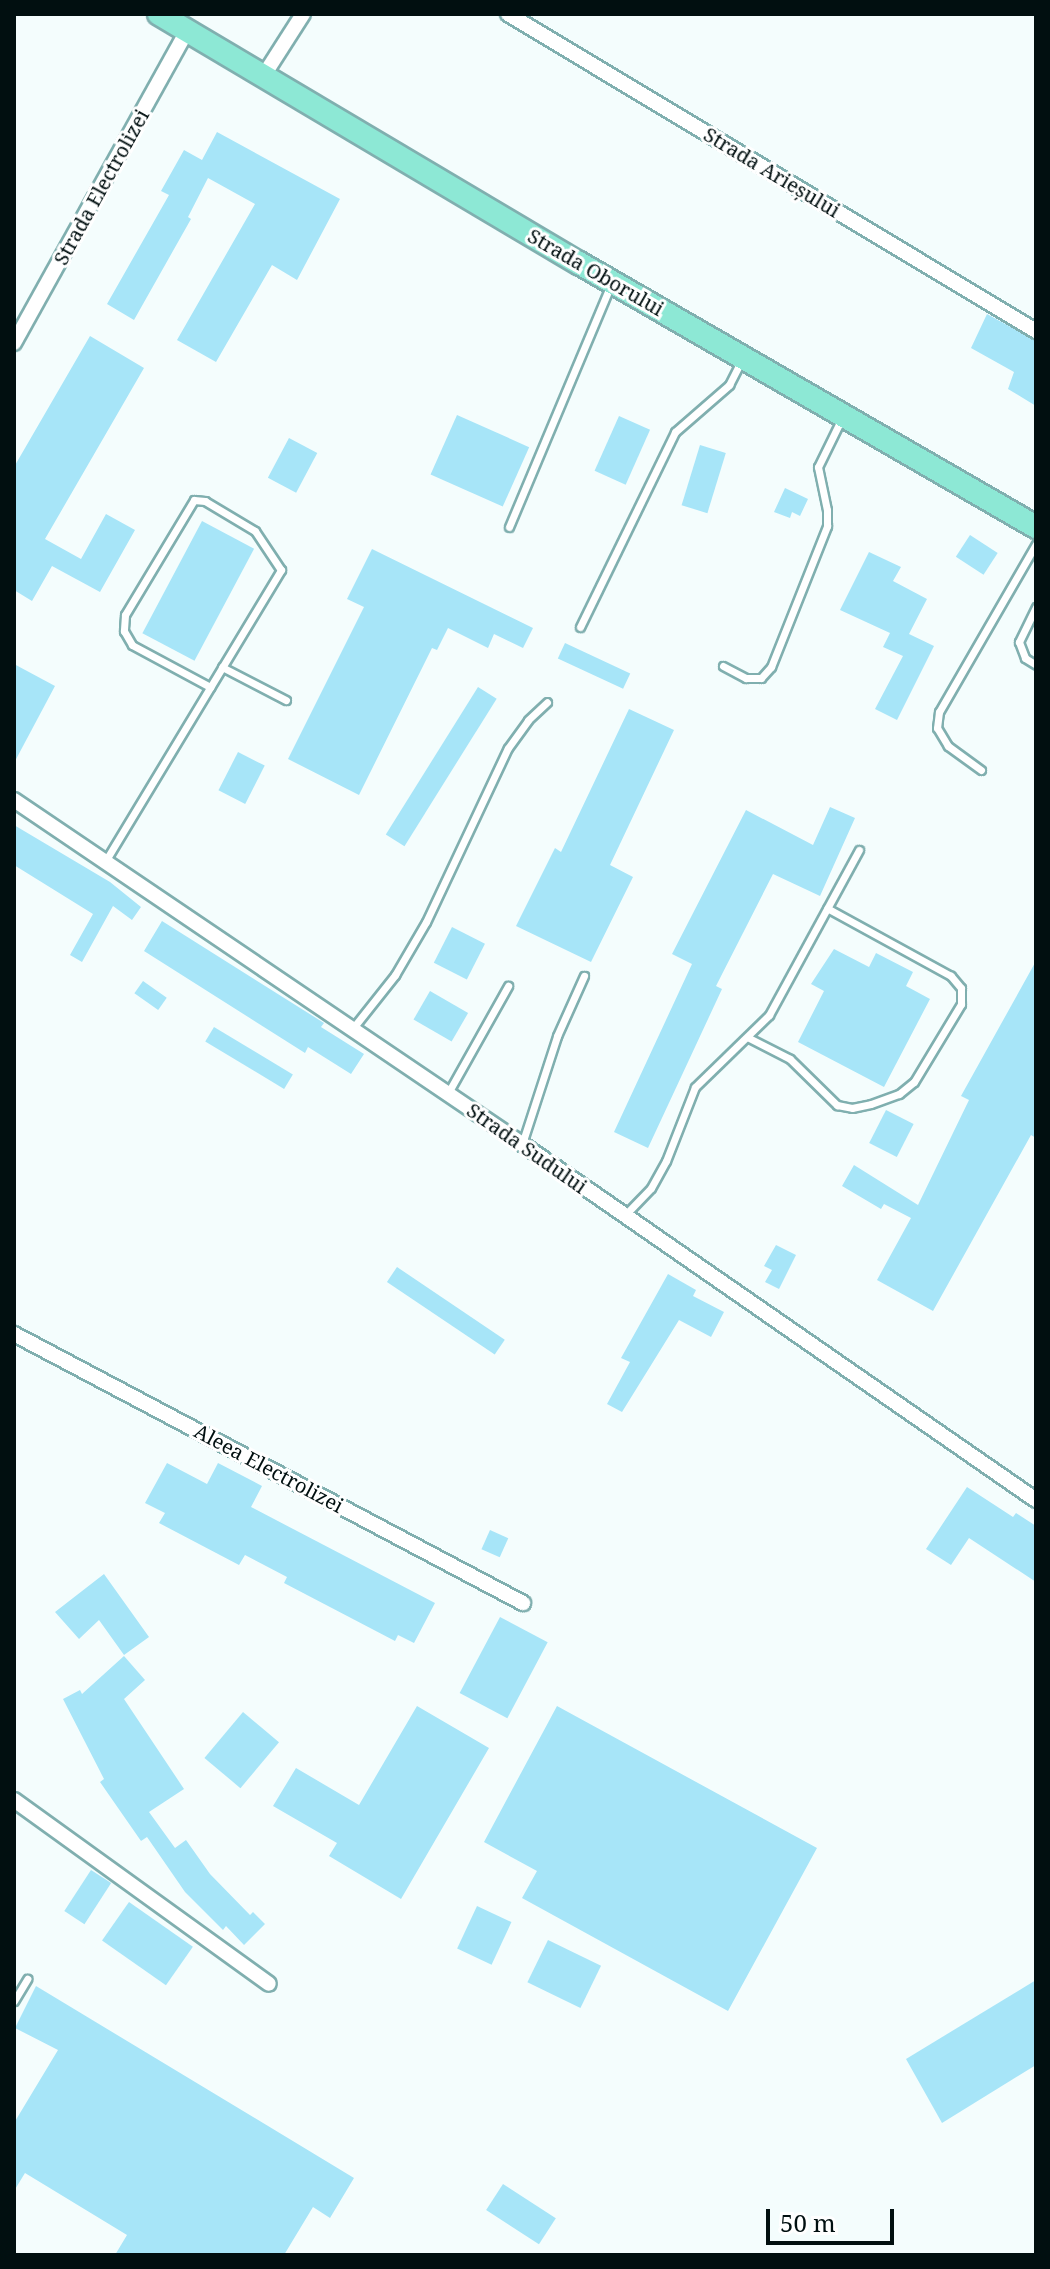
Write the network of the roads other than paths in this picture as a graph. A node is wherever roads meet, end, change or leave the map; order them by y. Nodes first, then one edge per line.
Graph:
1 (159, 14) edge
2 (303, 14) edge
3 (508, 14) edge
4 (187, 31) junction
5 (264, 75) junction
6 (612, 282) junction
7 (1036, 331) edge
8 (14, 343) edge
9 (743, 357) junction
10 (844, 414) junction
11 (509, 527) dead end
12 (1036, 527) edge
13 (1036, 544) edge
14 (1036, 607) edge
15 (580, 627) dead end
16 (1036, 665) edge
17 (723, 666) dead end
18 (222, 667) junction
19 (210, 687) junction
20 (286, 700) dead end
21 (547, 702) dead end
22 (981, 770) dead end
23 (14, 800) edge
24 (859, 850) dead end
25 (106, 860) junction
26 (827, 908) junction
27 (584, 976) dead end
28 (508, 986) dead end
29 (353, 1028) junction
30 (749, 1038) junction
31 (448, 1093) junction
32 (522, 1144) junction
33 (625, 1215) junction
34 (14, 1334) edge
35 (1036, 1500) edge
36 (523, 1603) dead end
37 (14, 1800) edge
38 (27, 1979) dead end
39 (269, 1984) dead end
40 (14, 2001) edge

1 - 4 main road, Strada Oborului
2 - 5 street
3 - 7 street, Strada Arieșului
4 - 5 main road, Strada Oborului
4 - 8 street, Strada Electrolizei
5 - 6 main road, Strada Oborului
6 - 9 main road, Strada Oborului
6 - 11 lane
9 - 10 main road, Strada Oborului
9 - 15 lane
10 - 12 main road, Strada Oborului
10 - 17 lane
13 - 22 lane
14 - 16 lane
18 - 19 lane
18 - 19 lane
18 - 20 lane
19 - 25 lane
21 - 29 lane
23 - 25 street, Strada Sudului
24 - 26 lane
25 - 29 street, Strada Sudului
26 - 30 lane
26 - 30 lane
27 - 32 lane
28 - 31 lane
29 - 31 street, Strada Sudului
30 - 33 lane
31 - 32 street, Strada Sudului
32 - 33 street, Strada Sudului
33 - 35 street, Strada Sudului
34 - 36 street, Aleea Electrolizei
37 - 39 street
38 - 40 lane

